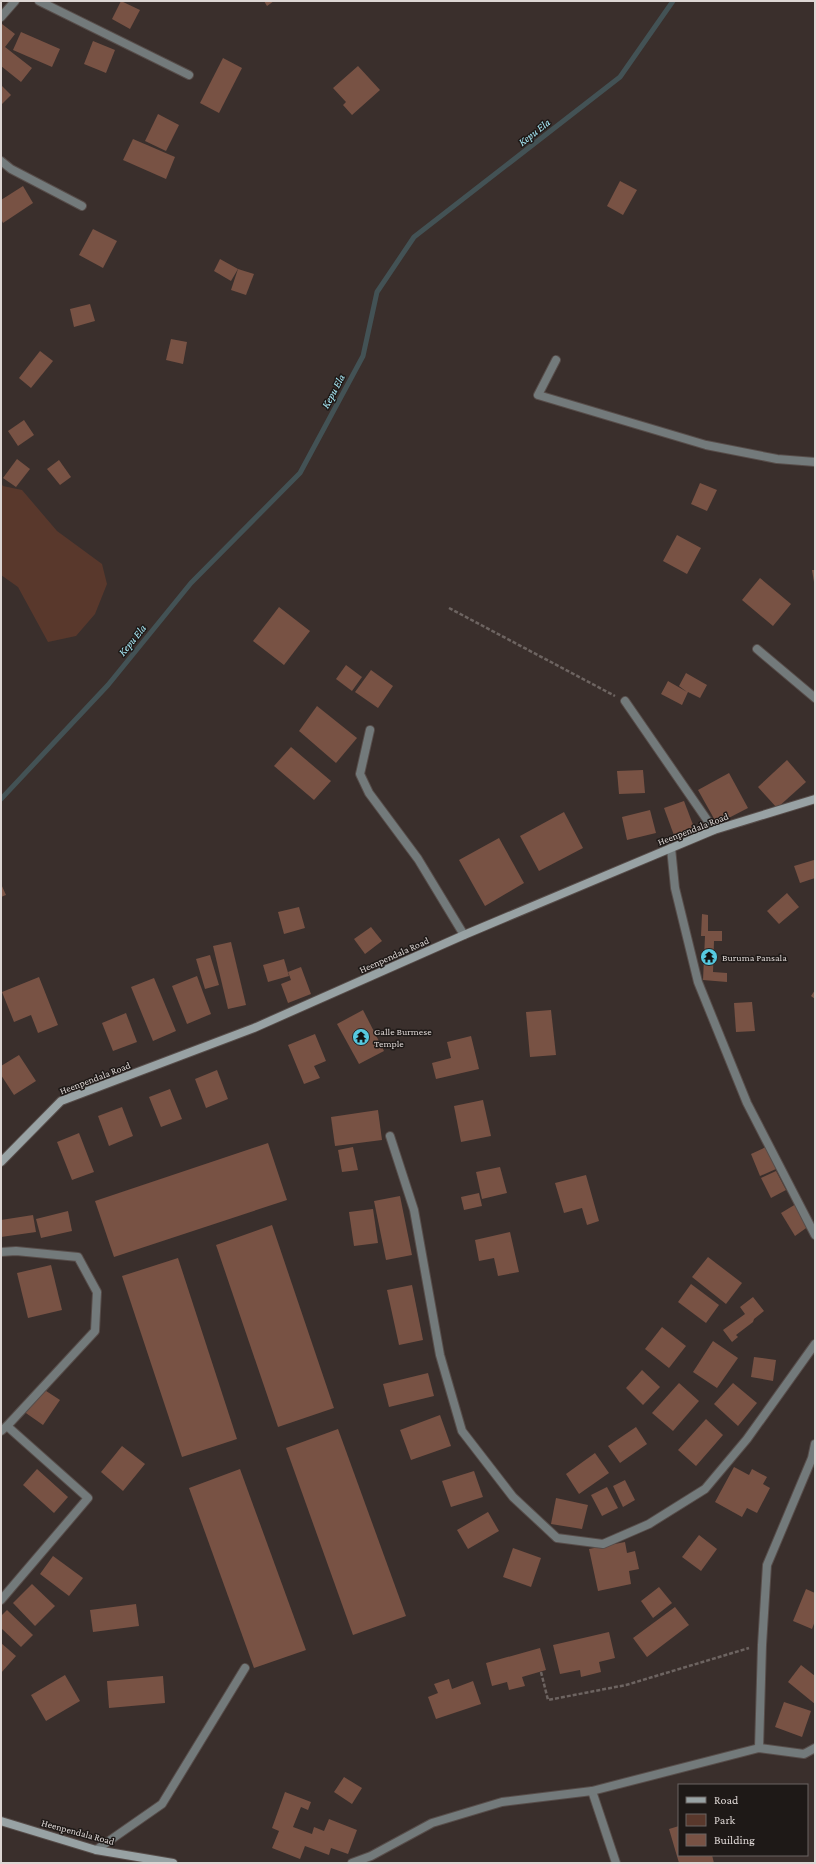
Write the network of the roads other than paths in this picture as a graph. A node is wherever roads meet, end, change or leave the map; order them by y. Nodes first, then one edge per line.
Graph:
1 (14, 1) edge
2 (39, 1) edge
3 (1, 17) edge
4 (189, 75) dead end
5 (1, 161) edge
6 (82, 206) dead end
7 (556, 360) dead end
8 (815, 462) edge
9 (757, 649) dead end
10 (815, 698) edge
11 (625, 701) road end
12 (370, 730) dead end
13 (815, 799) edge
14 (714, 830) junction
15 (670, 848) junction
16 (464, 935) junction
17 (390, 1136) dead end
18 (1, 1162) edge
19 (815, 1235) edge
20 (1, 1252) edge
21 (815, 1344) edge
22 (4, 1428) edge
23 (815, 1444) edge
24 (1, 1600) edge
25 (245, 1668) dead end
26 (759, 1748) junction
27 (815, 1748) edge
28 (592, 1791) junction
29 (1, 1821) edge
30 (96, 1850) junction
31 (174, 1863) edge
32 (352, 1863) edge
33 (616, 1863) edge

1 - 3 street
2 - 4 street
5 - 6 street
7 - 8 street
9 - 10 street
11 - 14 street
12 - 16 street
13 - 14 street, Heenpendala Road
14 - 15 street, Heenpendala Road
15 - 16 street, Heenpendala Road
15 - 19 street
16 - 18 street, Heenpendala Road
17 - 21 street
20 - 22 street
22 - 24 street
23 - 26 street
25 - 30 street
26 - 27 street
26 - 28 street
28 - 32 street
28 - 33 street
29 - 30 street, Heenpendala Road
30 - 31 street, Heenpendala Road

